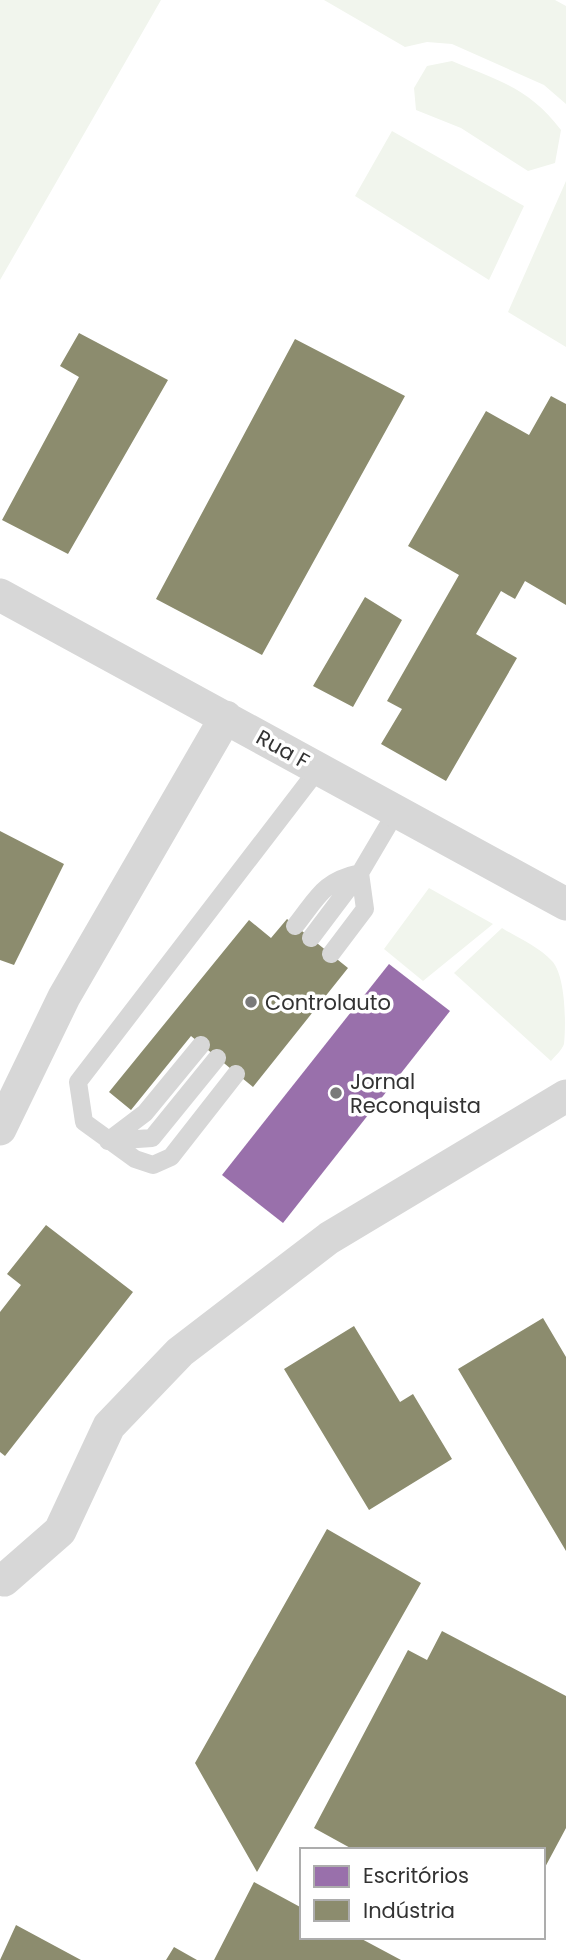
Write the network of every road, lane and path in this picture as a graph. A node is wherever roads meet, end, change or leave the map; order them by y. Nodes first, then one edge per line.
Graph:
1 (0, 595) edge
2 (226, 717) junction
3 (319, 768) junction
4 (396, 812) junction
5 (360, 873) junction
6 (566, 904) edge
7 (295, 926) dead end
8 (311, 938) dead end
9 (331, 954) dead end
10 (201, 1045) dead end
11 (217, 1058) dead end
12 (236, 1073) dead end
13 (566, 1096) edge
14 (0, 1129) edge
15 (108, 1141) junction
16 (0, 1579) edge

1 - 2 street, Rua F
2 - 3 street, Rua F
2 - 14 street
3 - 4 street, Rua F
3 - 15 lane
4 - 5 lane
4 - 6 street, Rua F
5 - 7 lane
5 - 8 lane
5 - 9 lane
10 - 15 lane
11 - 15 lane
12 - 15 lane
13 - 16 street

